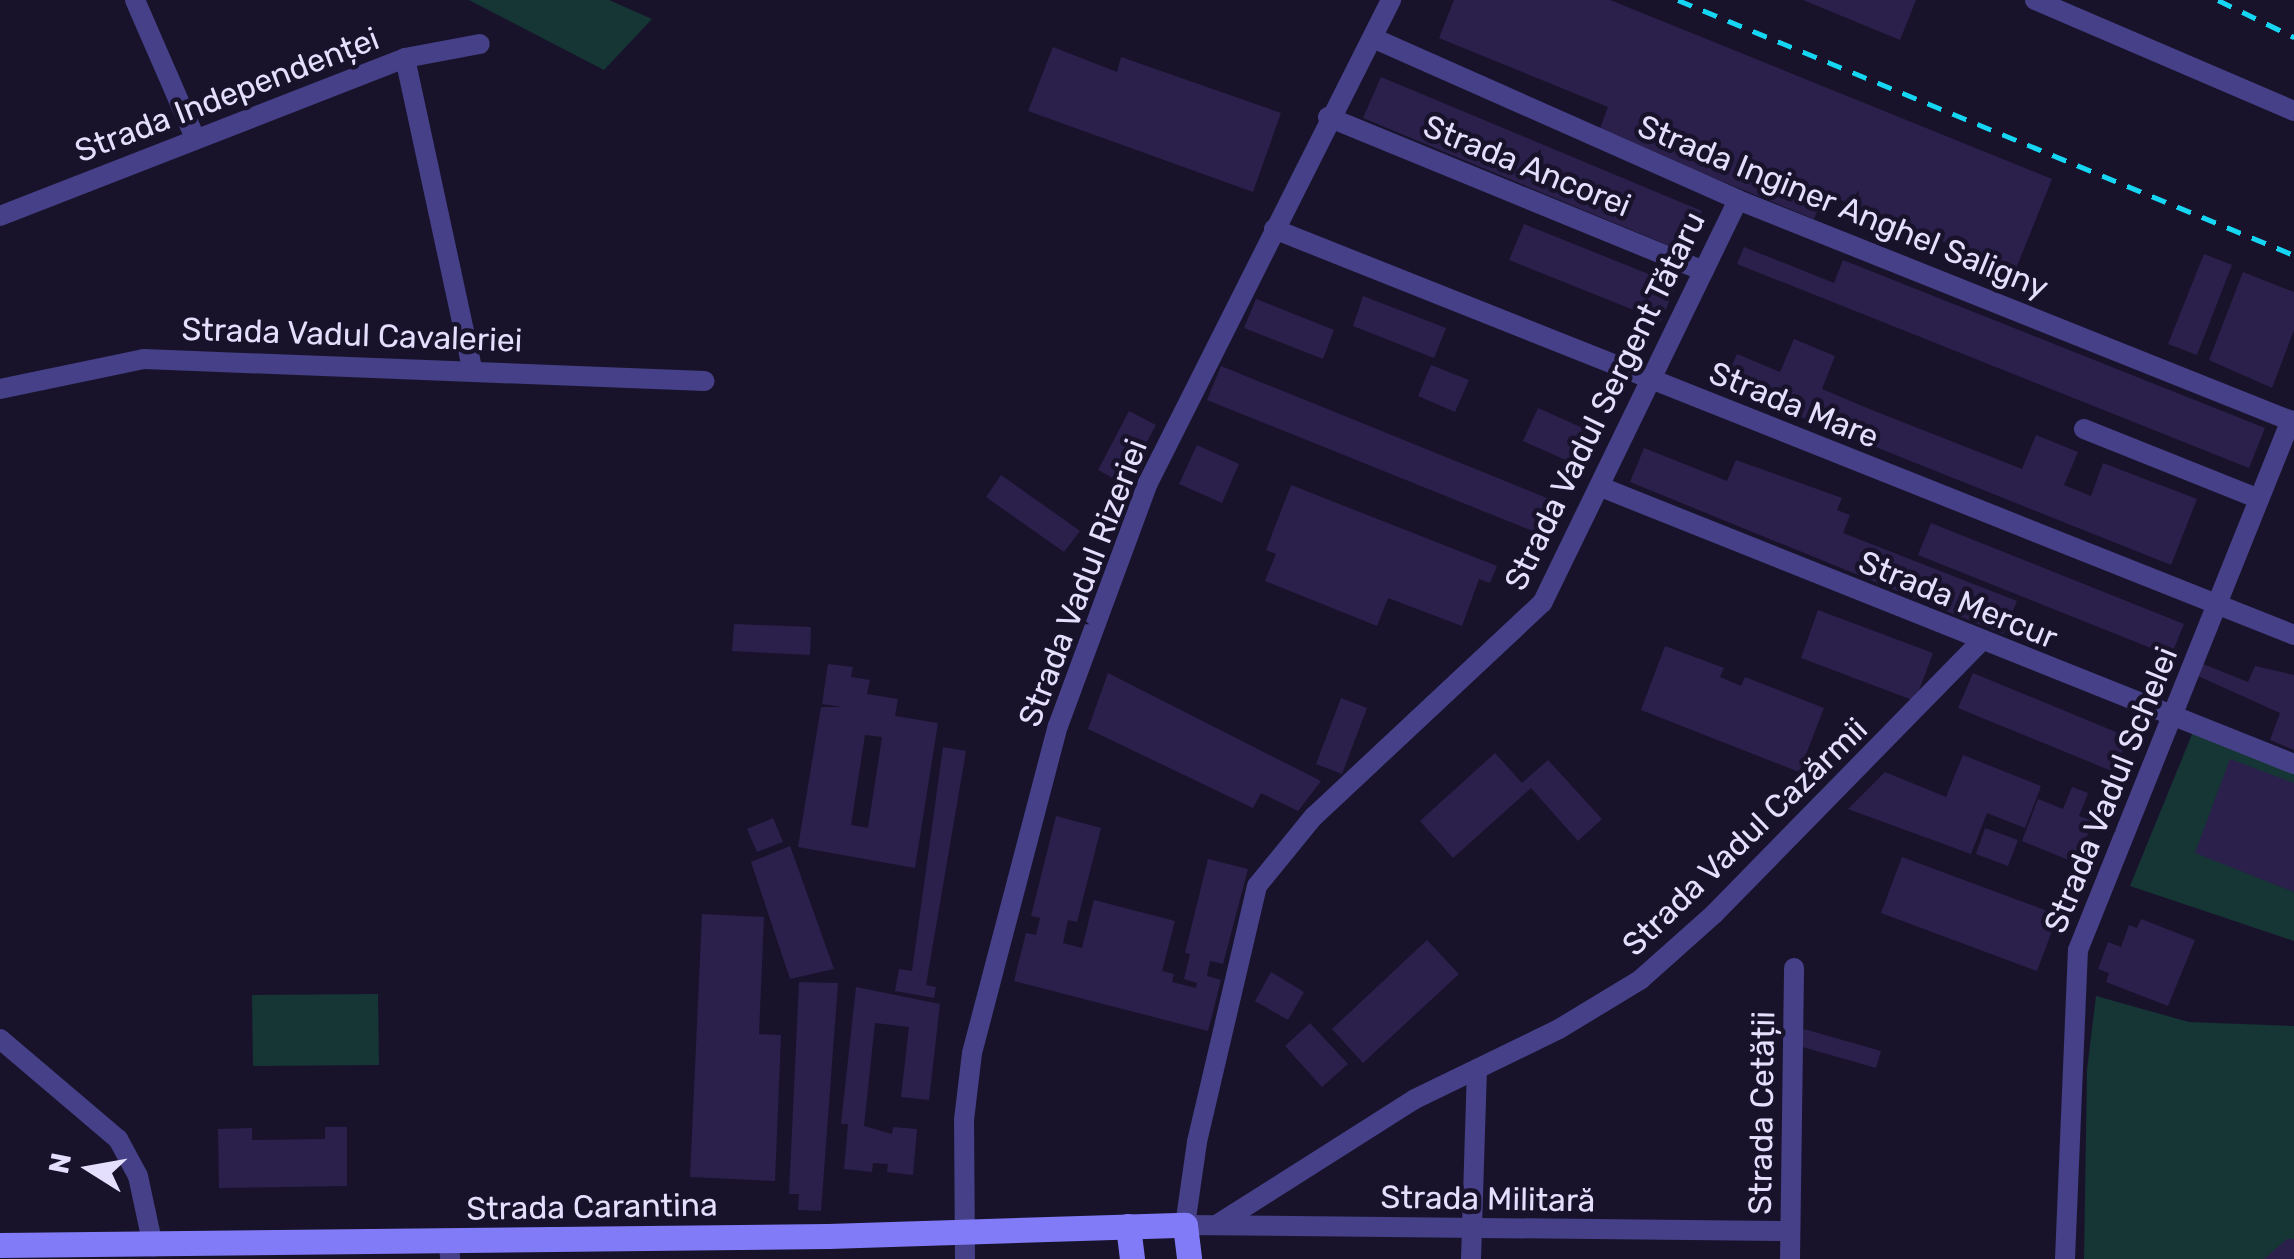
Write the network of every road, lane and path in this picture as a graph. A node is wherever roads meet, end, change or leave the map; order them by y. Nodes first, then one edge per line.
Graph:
1 (135, 0) edge
2 (1391, 0) edge
3 (2035, 0) edge
4 (1373, 38) junction
5 (480, 44) dead end
6 (405, 58) junction
7 (2294, 111) edge
8 (1328, 118) junction
9 (195, 138) junction
10 (1738, 200) junction
11 (0, 216) edge
12 (1274, 229) junction
13 (1704, 271) junction
14 (472, 369) junction
15 (1651, 380) junction
16 (706, 381) dead end
17 (0, 389) edge
18 (2293, 421) edge
19 (2084, 429) dead end
20 (1601, 487) junction
21 (2259, 499) junction
22 (2216, 606) junction
23 (2294, 634) edge
24 (1980, 642) junction
25 (2173, 717) junction
26 (2294, 764) edge
27 (1794, 968) dead end
28 (0, 1039) edge
29 (1477, 1069) junction
30 (1185, 1225) junction
31 (1128, 1226) junction
32 (1216, 1226) junction
33 (1472, 1229) junction
34 (960, 1230) junction
35 (1790, 1230) junction
36 (0, 1245) edge
37 (153, 1246) junction
38 (725, 1248) edge
39 (829, 1248) edge
40 (449, 1251) edge
41 (180, 1252) edge
42 (965, 1259) edge
43 (1132, 1259) edge
44 (1190, 1259) edge
45 (1471, 1259) edge
46 (1790, 1259) edge
47 (2065, 1259) edge

1 - 9 street
2 - 4 street, Strada Vadul Rizeriei
3 - 7 street
4 - 8 street, Strada Vadul Rizeriei
4 - 10 street, Strada Inginer Anghel Saligny
5 - 6 street, Strada Independenței
6 - 9 street, Strada Independenței
6 - 14 street
8 - 12 street, Strada Vadul Rizeriei
8 - 13 street, Strada Ancorei
9 - 11 street, Strada Independenței
10 - 13 street, Strada Vadul Sergent Tătaru
10 - 18 street, Strada Inginer Anghel Saligny
12 - 15 street, Strada Mare
12 - 34 street, Strada Vadul Rizeriei
13 - 15 street, Strada Vadul Sergent Tătaru
14 - 16 street, Strada Vadul Cavaleriei
14 - 17 street, Strada Vadul Cavaleriei
15 - 20 street, Strada Vadul Sergent Tătaru
15 - 22 street, Strada Mare
18 - 21 street, Strada Vadul Schelei
19 - 21 street
20 - 24 street, Strada Mercur
20 - 30 street, Strada Vadul Sergent Tătaru
21 - 22 street, Strada Vadul Schelei
22 - 23 street, Strada Mare
22 - 25 street, Strada Vadul Schelei
24 - 25 street, Strada Mercur
24 - 29 street, Strada Vadul Cazărmii
25 - 26 street, Strada Mercur
25 - 47 street, Strada Vadul Schelei
27 - 35 street, Strada Cetății
28 - 37 street
29 - 32 street, Strada Vadul Cazărmii
29 - 33 street
30 - 31 main road, Strada Carantina
30 - 32 street, Strada Militară
30 - 44 main road
31 - 34 main road, Strada Carantina
31 - 43 main road
32 - 33 street, Strada Militară
33 - 35 street, Strada Militară
33 - 45 street
34 - 39 main road, Strada Carantina
34 - 42 street, Strada Vadul Rizeriei
35 - 46 street, Strada Cetății
36 - 37 main road, Strada Carantina
37 - 41 main road, Strada Carantina
38 - 39 main road, Strada Carantina
38 - 40 main road, Strada Carantina
40 - 41 main road, Strada Carantina

